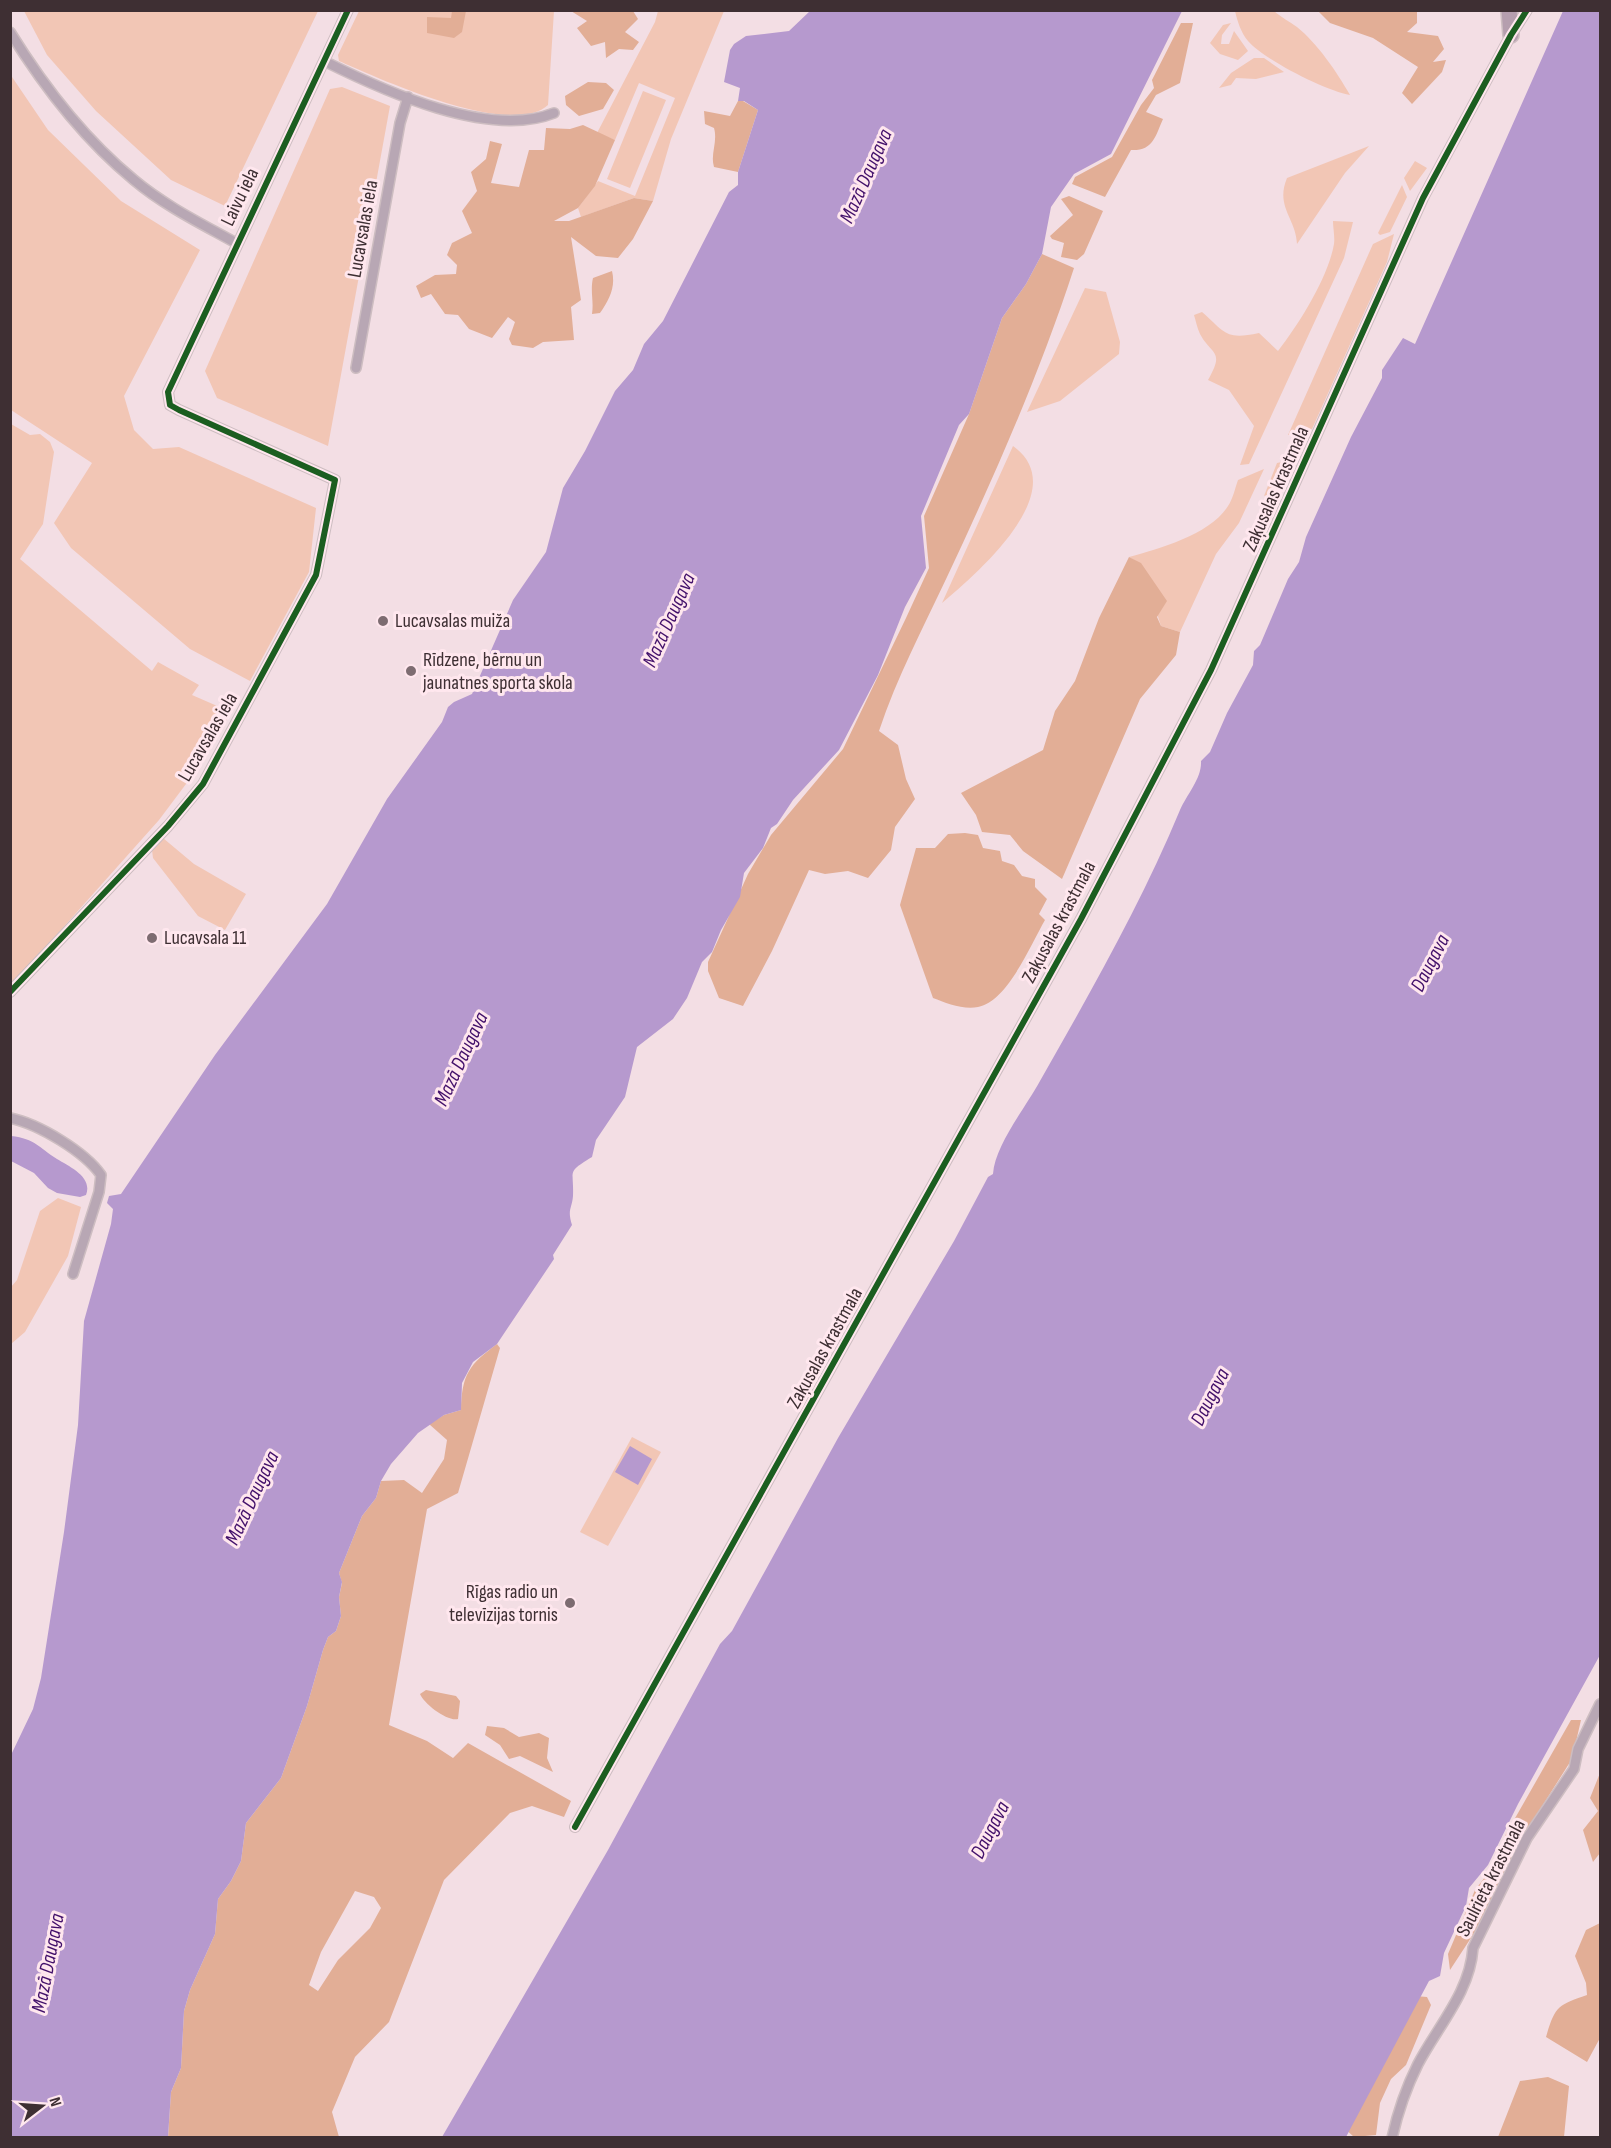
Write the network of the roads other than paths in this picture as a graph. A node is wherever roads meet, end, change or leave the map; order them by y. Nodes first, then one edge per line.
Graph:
1 (348, 10) edge
2 (1509, 10) edge
3 (1527, 10) edge
4 (10, 32) edge
5 (1511, 35) junction
6 (324, 61) junction
7 (408, 97) junction
8 (554, 113) dead end
9 (236, 243) junction
10 (356, 368) dead end
11 (335, 480) joint
12 (10, 992) edge
13 (10, 1118) edge
14 (73, 1274) dead end
15 (1600, 1704) edge
16 (575, 1827) dead end
17 (1392, 2138) edge

1 - 6 street, Laivu iela
2 - 5 highway
3 - 5 street, Zaķusalas krastmala
4 - 9 street
5 - 16 street, Zaķusalas krastmala
6 - 7 street
6 - 9 street, Laivu iela
7 - 8 street
7 - 10 street, Lucavsalas iela
9 - 11 street, Laivu iela
11 - 12 street, Lucavsalas iela
13 - 14 street
15 - 17 street, Saulrieta krastmala

